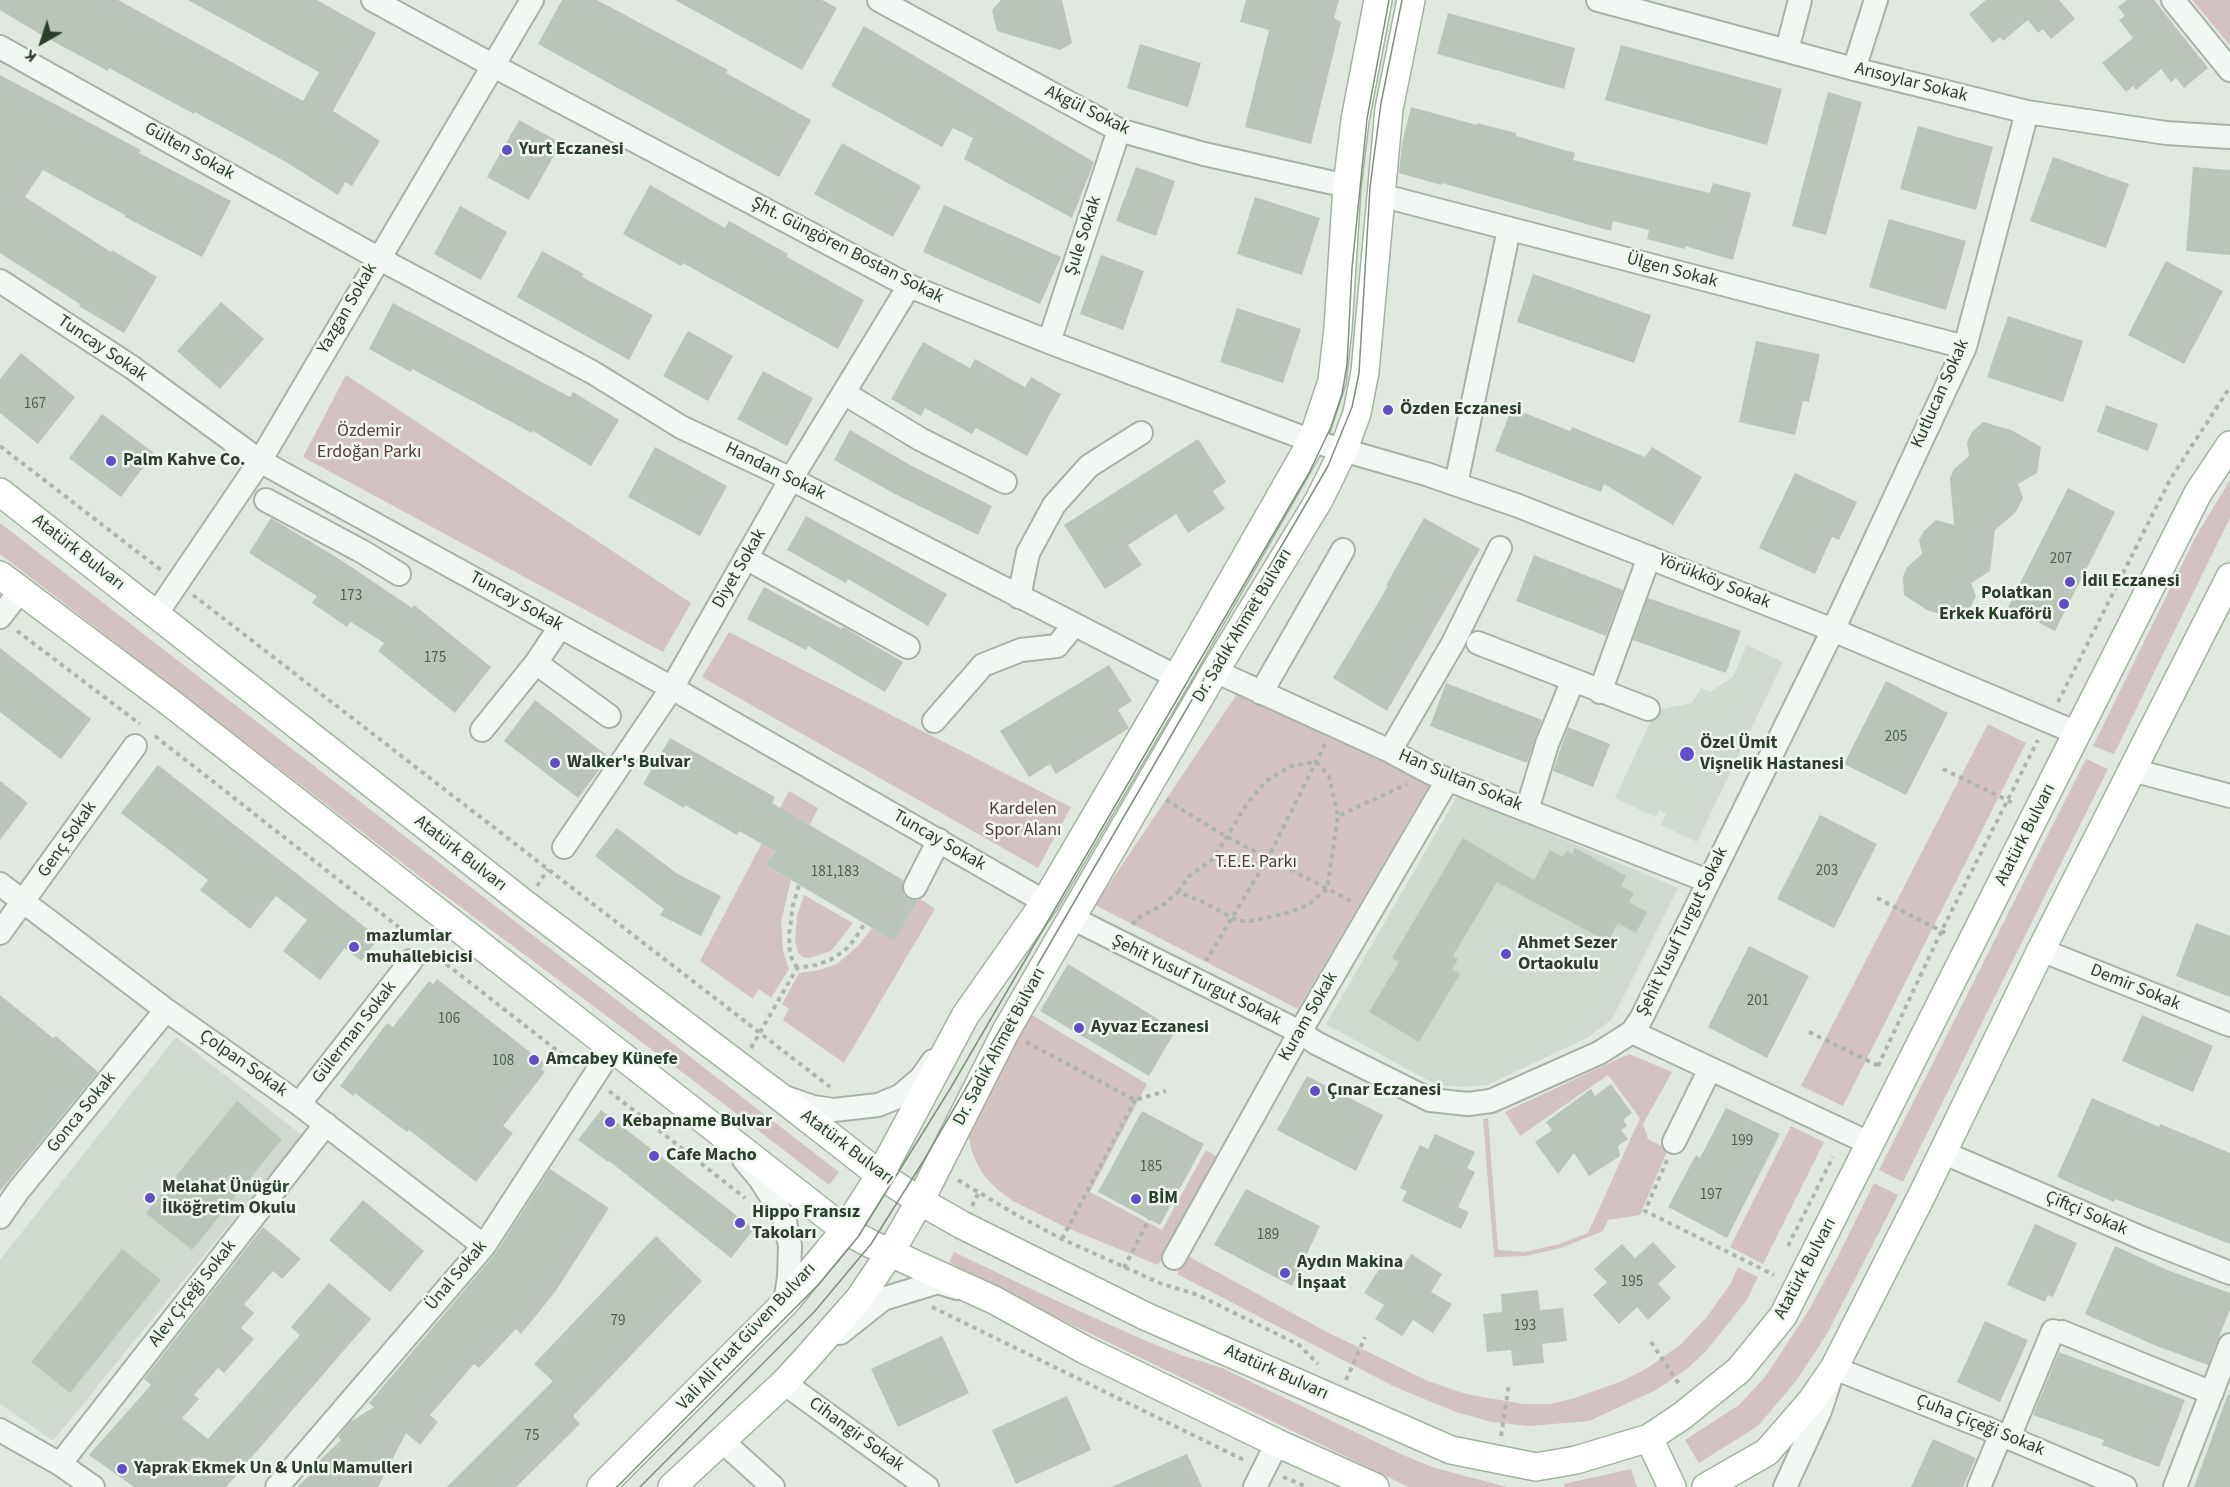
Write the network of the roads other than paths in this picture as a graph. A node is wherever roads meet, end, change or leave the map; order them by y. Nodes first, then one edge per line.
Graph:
1 (373, 0) edge
2 (532, 0) edge
3 (1378, 0) edge
4 (1411, 0) edge
5 (1598, 0) edge
6 (1800, 0) edge
7 (1876, 0) edge
8 (2174, 0) edge
9 (888, 2) edge
10 (0, 47) edge
11 (1787, 50) junction
12 (492, 65) junction
13 (1854, 69) junction
14 (2230, 70) edge
15 (2027, 112) junction
16 (1119, 130) junction
17 (2230, 137) edge
18 (1347, 186) junction
19 (1380, 195) junction
20 (1509, 229) junction
21 (378, 258) junction
22 (0, 281) edge
23 (909, 286) junction
24 (1049, 342) junction
25 (1965, 347) junction
26 (844, 393) junction
27 (1141, 433) dead end
28 (1312, 441) junction
29 (2230, 445) edge
30 (1343, 451) junction
31 (260, 461) junction
32 (790, 479) junction
33 (1005, 482) dead end
34 (1456, 484) junction
35 (0, 492) edge
36 (266, 500) dead end
37 (381, 528) junction
38 (1500, 548) dead end
39 (1343, 550) dead end
40 (363, 552) junction
41 (1649, 557) junction
42 (746, 558) junction
43 (399, 574) dead end
44 (2230, 577) edge
45 (10, 583) edge
46 (1019, 597) junction
47 (157, 614) junction
48 (0, 617) edge
49 (1074, 625) junction
50 (560, 627) junction
51 (1833, 630) junction
52 (1478, 643) dead end
53 (908, 647) dead end
54 (536, 663) junction
55 (1215, 671) junction
56 (1177, 677) junction
57 (1573, 680) junction
58 (672, 688) junction
59 (1600, 692) junction
60 (1261, 693) junction
61 (1648, 710) dead end
62 (609, 716) dead end
63 (934, 721) dead end
64 (482, 730) dead end
65 (2078, 733) junction
66 (135, 746) dead end
67 (1390, 751) junction
68 (2132, 770) junction
69 (1440, 776) junction
70 (2230, 796) edge
71 (1527, 810) junction
72 (939, 840) junction
73 (564, 847) road end
74 (1708, 881) junction
75 (0, 884) edge
76 (915, 887) dead end
77 (1045, 902) junction
78 (24, 903) junction
79 (1072, 918) junction
80 (0, 933) edge
81 (2041, 950) junction
82 (411, 962) dead end
83 (166, 1010) junction
84 (965, 1016) junction
85 (2230, 1025) edge
86 (1300, 1032) junction
87 (1632, 1032) junction
88 (613, 1047) junction
89 (1710, 1069) junction
90 (779, 1096) junction
91 (299, 1104) junction
92 (326, 1124) junction
93 (713, 1125) junction
94 (1674, 1142) road end
95 (1871, 1144) junction
96 (1942, 1152) junction
97 (880, 1175) junction
98 (920, 1201) junction
99 (0, 1217) edge
100 (845, 1230) junction
101 (484, 1246) junction
102 (890, 1253) junction
103 (1174, 1258) dead end
104 (2230, 1273) edge
105 (994, 1300) junction
106 (785, 1303) junction
107 (2230, 1345) edge
108 (806, 1359) junction
109 (1834, 1368) junction
110 (784, 1383) junction
111 (2211, 1393) junction
112 (0, 1430) edge
113 (2005, 1436) junction
114 (1649, 1438) junction
115 (722, 1441) junction
116 (1277, 1443) junction
117 (60, 1464) junction
118 (1537, 1477) edge
119 (1259, 1478) edge
120 (93, 1487) edge
121 (276, 1487) edge
122 (602, 1487) edge
123 (672, 1487) edge
124 (772, 1487) edge
125 (927, 1487) edge
126 (1375, 1487) edge
127 (1672, 1487) edge
128 (1706, 1487) edge
129 (1785, 1487) edge
130 (1979, 1487) edge
131 (2125, 1487) edge
132 (2175, 1487) edge

1 - 12 street, Şht. Güngören Bostan Sokak
2 - 12 street, Yazgan Sokak
3 - 18 main road, Dr. Sadık Ahmet Bulvarı
4 - 19 main road, Dr. Sadık Ahmet Bulvarı
5 - 11 street, Arısoylar Sokak
6 - 11 street
7 - 13 street
8 - 14 street
9 - 16 street, Akgül Sokak
10 - 21 street, Gülten Sokak
11 - 13 street, Arısoylar Sokak
12 - 21 street, Yazgan Sokak
12 - 23 street, Şht. Güngören Bostan Sokak
13 - 15 street, Arısoylar Sokak
15 - 17 street, Arısoylar Sokak
15 - 25 street, Kutlucan Sokak
16 - 18 street, Akgül Sokak
16 - 24 street, Şule Sokak
18 - 28 main road, Dr. Sadık Ahmet Bulvarı
19 - 20 street, Ülgen Sokak
19 - 30 main road, Dr. Sadık Ahmet Bulvarı
20 - 25 street, Ülgen Sokak
20 - 34 street
21 - 31 street, Yazgan Sokak
21 - 32 street, Handan Sokak
22 - 31 street, Tuncay Sokak
23 - 24 street, Şht. Güngören Bostan Sokak
23 - 26 street, Diyet Sokak
24 - 28 street, Şht. Güngören Bostan Sokak
25 - 51 street, Kutlucan Sokak
26 - 32 street, Diyet Sokak
26 - 33 street
27 - 46 street
28 - 30 street, Şht. Güngören Bostan Sokak
28 - 56 main road, Dr. Sadık Ahmet Bulvarı
29 - 65 main road, Atatürk Bulvarı
30 - 34 street, Yörükköy Sokak
30 - 55 main road, Dr. Sadık Ahmet Bulvarı
31 - 37 street, Tuncay Sokak
31 - 47 street, Yazgan Sokak
32 - 42 street, Diyet Sokak
32 - 46 street, Handan Sokak
34 - 41 street, Yörükköy Sokak
35 - 47 main road, Atatürk Bulvarı
36 - 40 street
37 - 40 street
37 - 50 street, Tuncay Sokak
38 - 67 street
39 - 60 street
40 - 43 street
41 - 51 street, Yörükköy Sokak
41 - 59 street
42 - 53 street
42 - 58 street, Diyet Sokak
44 - 68 main road
45 - 48 street
45 - 88 main road
46 - 49 street, Handan Sokak
47 - 90 main road, Atatürk Bulvarı
49 - 56 street, Handan Sokak
49 - 63 street
50 - 54 street
50 - 58 street, Tuncay Sokak
51 - 65 street, Yörükköy Sokak
51 - 74 street, Şehit Yusuf Turgut Sokak
52 - 57 street
54 - 62 street
54 - 64 street
55 - 60 street, Han Sultan Sokak
55 - 79 main road, Dr. Sadık Ahmet Bulvarı
56 - 77 main road, Dr. Sadık Ahmet Bulvarı
57 - 59 street
57 - 71 street
58 - 72 street, Tuncay Sokak
58 - 73 street, Diyet Sokak
59 - 61 street
60 - 67 street, Han Sultan Sokak
65 - 95 main road, Atatürk Bulvarı
66 - 78 street, Genç Sokak
67 - 69 street, Han Sultan Sokak
68 - 70 street
68 - 81 main road
69 - 71 street, Han Sultan Sokak
69 - 86 street, Kuram Sokak
71 - 74 street, Han Sultan Sokak
72 - 76 street
72 - 77 street, Tuncay Sokak
74 - 87 street, Şehit Yusuf Turgut Sokak
75 - 78 street, Çolpan Sokak
77 - 84 main road, Dr. Sadık Ahmet Bulvarı
78 - 80 street, Genç Sokak
78 - 83 street, Çolpan Sokak
79 - 86 street, Şehit Yusuf Turgut Sokak
79 - 98 main road, Dr. Sadık Ahmet Bulvarı
81 - 85 street, Demir Sokak
81 - 96 main road
82 - 91 street, Gülerman Sokak
83 - 91 street, Çolpan Sokak
83 - 99 street, Gonca Sokak
84 - 90 street
84 - 97 main road, Dr. Sadık Ahmet Bulvarı
86 - 87 street, Şehit Yusuf Turgut Sokak
86 - 103 street, Kuram Sokak
87 - 89 street
88 - 93 main road
88 - 101 street, Ünal Sokak
89 - 94 street
89 - 95 street
90 - 97 main road, Atatürk Bulvarı
91 - 92 street, Çolpan Sokak
92 - 101 street, Çolpan Sokak
92 - 117 street, Alev Çiçeği Sokak
93 - 100 main road
93 - 106 street
95 - 114 main road, Atatürk Bulvarı
96 - 104 street, Çiftçi Sokak
96 - 109 main road
97 - 98 main road, Atatürk Bulvarı
97 - 100 main road, Vali Ali Fuat Güven Bulvarı
98 - 102 main road
98 - 118 main road, Atatürk Bulvarı
100 - 102 main road
100 - 106 main road, Vali Ali Fuat Güven Bulvarı
101 - 121 street, Ünal Sokak
102 - 105 main road
102 - 108 main road
105 - 108 street
105 - 116 main road
106 - 122 main road, Vali Ali Fuat Güven Bulvarı
107 - 111 street
108 - 110 main road
109 - 113 street, Çuha Çiçeği Sokak
109 - 128 main road
109 - 129 street
110 - 115 main road
110 - 125 street, Cihangir Sokak
111 - 113 street
111 - 132 street
112 - 117 street
113 - 130 street
113 - 131 street, Çuha Çiçeği Sokak
114 - 118 main road, Atatürk Bulvarı
114 - 127 main road
115 - 123 main road
115 - 124 street
116 - 119 street
116 - 126 main road
117 - 120 street

